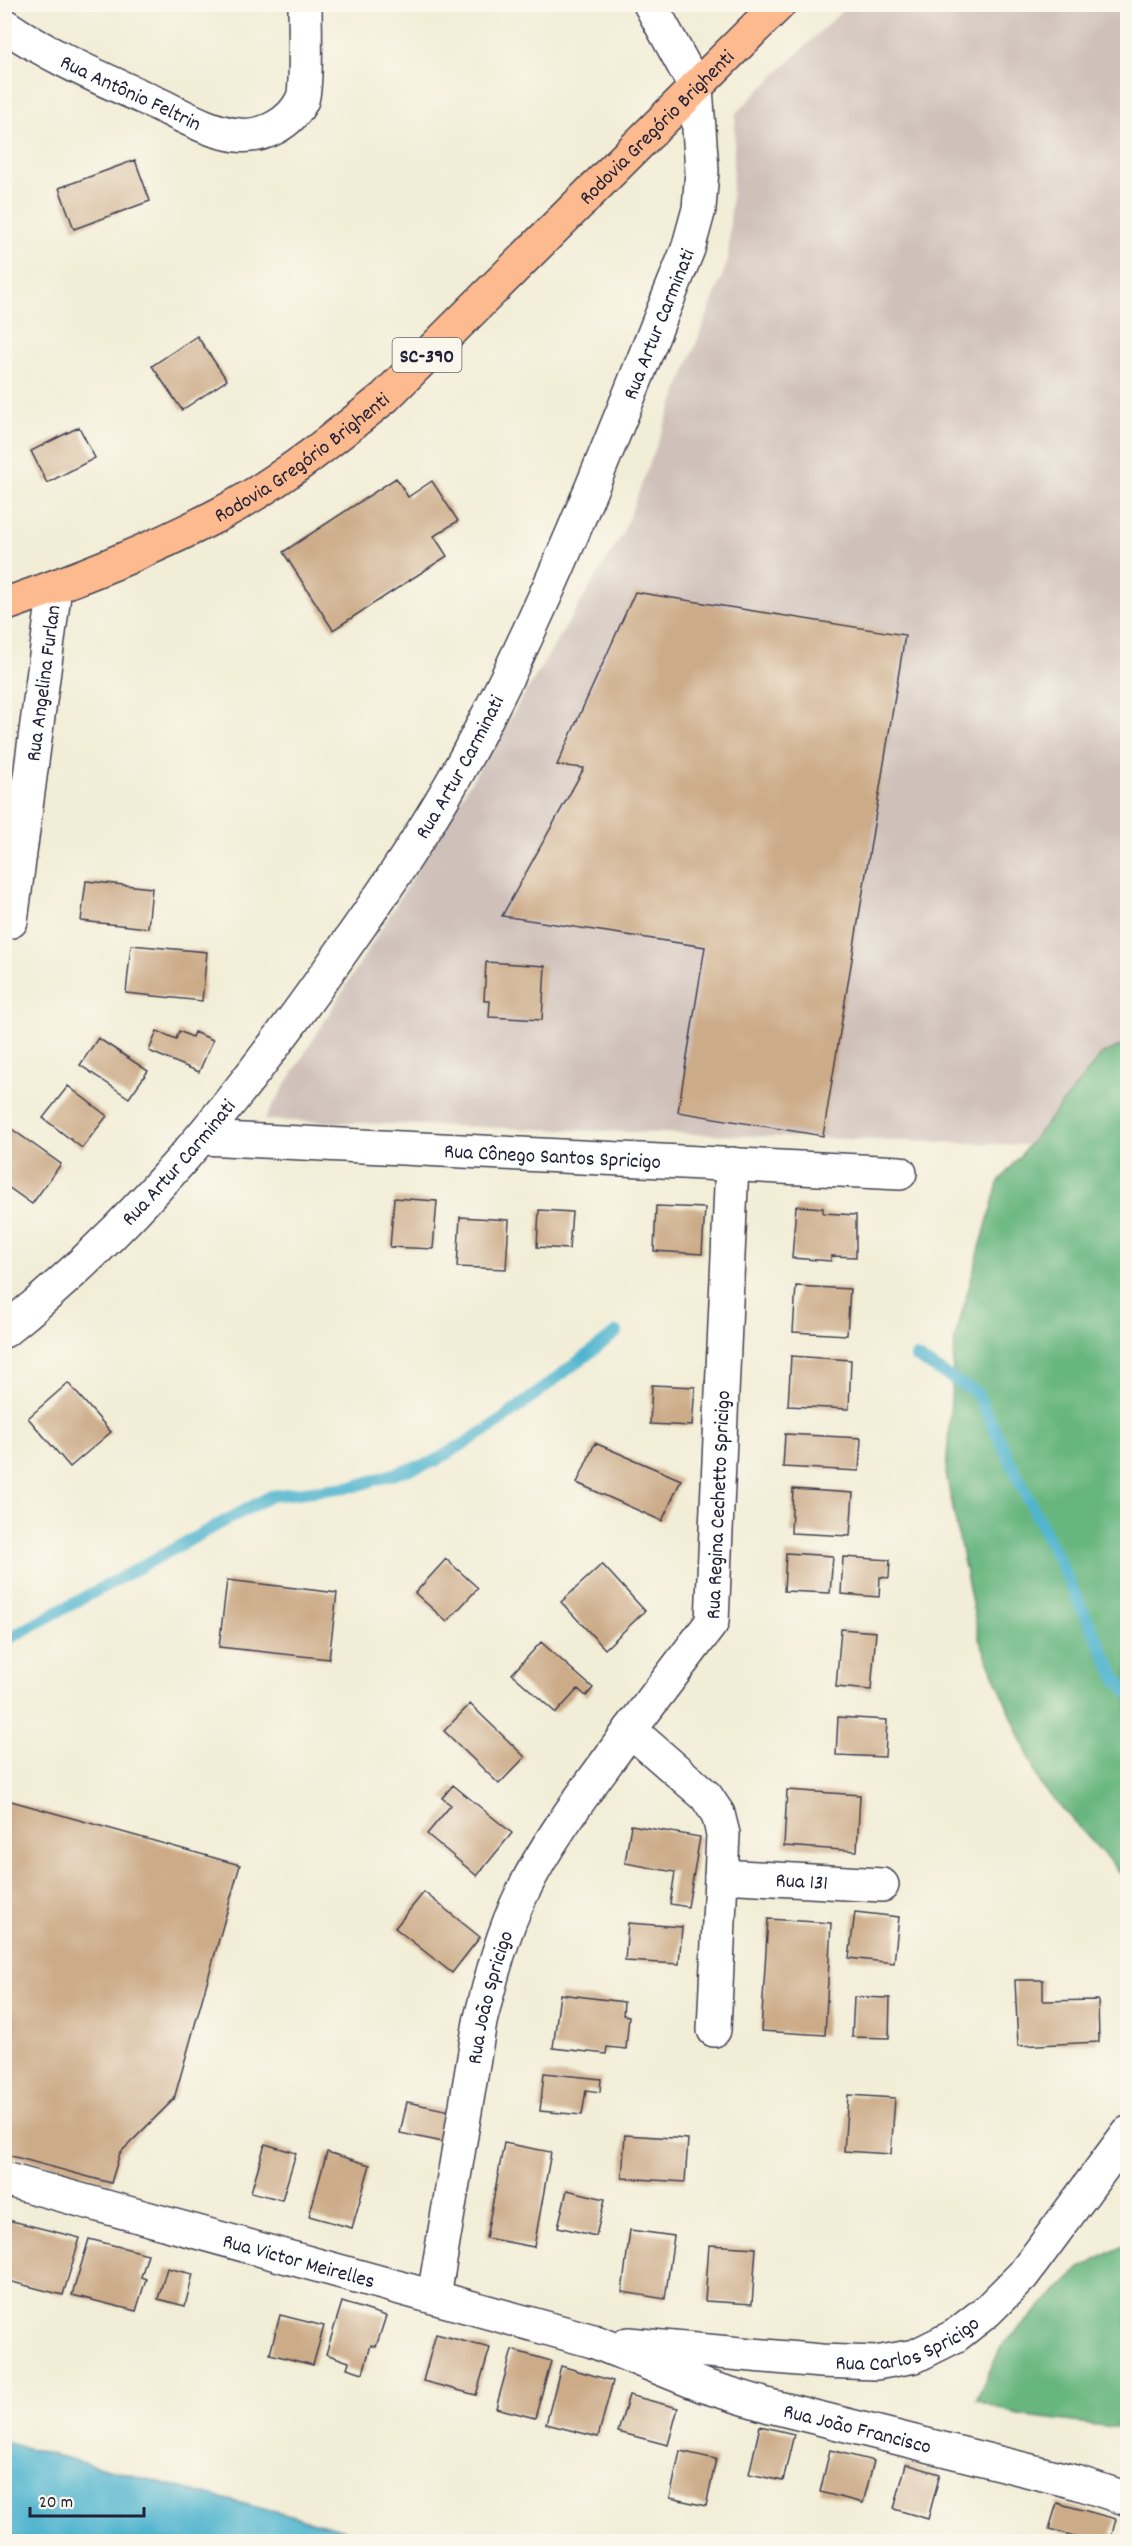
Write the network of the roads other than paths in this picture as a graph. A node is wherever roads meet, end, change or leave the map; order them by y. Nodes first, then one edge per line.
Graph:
1 (305, 4) edge
2 (650, 4) edge
3 (779, 4) edge
4 (4, 25) edge
5 (696, 88) junction
6 (55, 587) junction
7 (4, 605) edge
8 (12, 921) dead end
9 (203, 1138) junction
10 (732, 1164) junction
11 (900, 1173) dead end
12 (4, 1331) edge
13 (630, 1730) junction
14 (721, 1876) junction
15 (882, 1885) dead end
16 (714, 2030) dead end
17 (1128, 2133) edge
18 (4, 2179) edge
19 (434, 2296) junction
20 (593, 2341) junction
21 (1128, 2499) edge

1 - 4 street, Rua Antônio Feltrin
2 - 5 street
3 - 5 main road, Rodovia Gregório Brighenti / SC-390
5 - 6 main road, Rodovia Gregório Brighenti / SC-390
5 - 9 street, Rua Artur Carminati
6 - 7 main road, Rodovia Gregório Brighenti / SC-390
6 - 8 street, Rua Angelina Furlan
9 - 10 street, Rua Cônego Santos Spricigo
9 - 12 street, Rua Artur Carminati
10 - 11 street, Rua Cônego Santos Spricigo
10 - 13 street, Rua Regina Cechetto Spricigo
13 - 14 street
13 - 19 street, Rua João Spricigo
14 - 15 street, Rua 131
14 - 16 street
17 - 20 street, Rua Carlos Spricigo
18 - 19 street, Rua Victor Meirelles
19 - 20 street, Rua Victor Meirelles
20 - 21 street, Rua João Francisco

